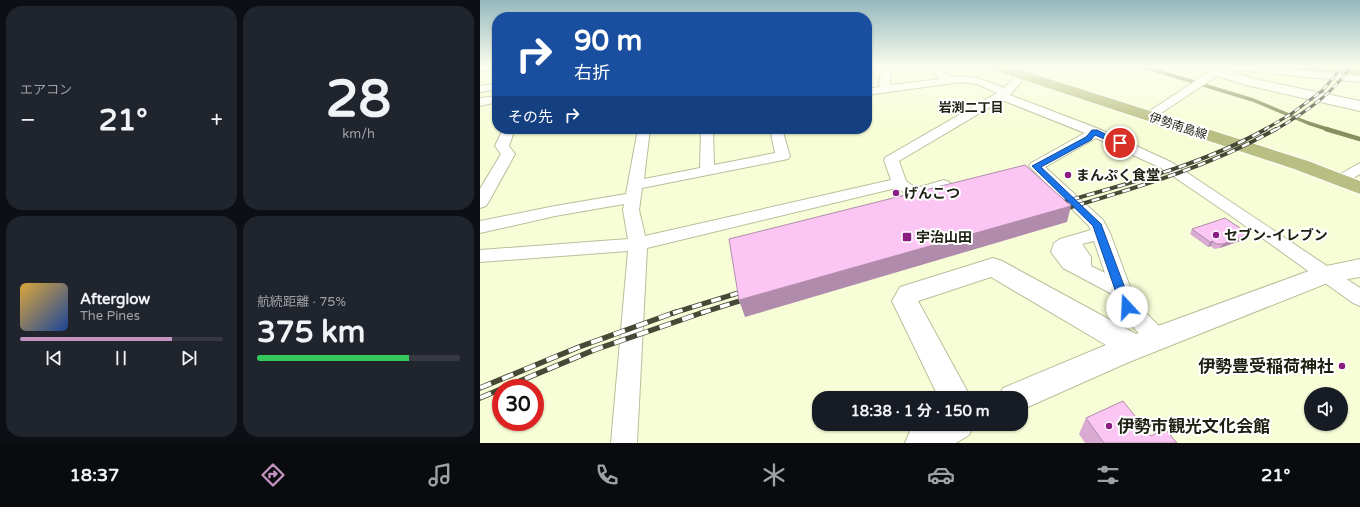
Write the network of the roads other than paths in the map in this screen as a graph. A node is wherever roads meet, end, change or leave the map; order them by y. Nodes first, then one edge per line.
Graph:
1 (903, 87) edge
2 (989, 87) edge
3 (1012, 87) edge
4 (1065, 87) edge
5 (1195, 87) edge
6 (1273, 87) edge
7 (888, 89) joint
8 (872, 91) edge
9 (1004, 95) junction
10 (492, 100) edge
11 (480, 102) edge
12 (1360, 106) edge
13 (1148, 116) junction
14 (1094, 132) junction
15 (507, 134) edge
16 (643, 134) edge
17 (707, 134) edge
18 (777, 134) edge
19 (1360, 167) edge
20 (708, 171) junction
21 (1340, 180) junction
22 (898, 182) junction
23 (960, 182) edge
24 (1360, 188) edge
25 (634, 191) junction
26 (480, 202) edge
27 (480, 227) edge
28 (1101, 233) junction
29 (638, 244) junction
30 (480, 256) edge
31 (1360, 268) edge
32 (1326, 274) junction
33 (1120, 289) junction
34 (1360, 298) edge
35 (1146, 342) junction
36 (951, 391) edge
37 (1028, 392) edge
38 (944, 431) edge
39 (624, 443) edge
40 (922, 443) edge

1 - 7 street
2 - 9 street
3 - 9 street
4 - 13 main road, 伊勢南島線
5 - 13 street
6 - 12 street
7 - 8 street
9 - 14 street
9 - 22 street
10 - 11 street
13 - 21 main road, 伊勢南島線
14 - 28 street
14 - 32 street
15 - 26 street
16 - 25 street
17 - 20 street
18 - 20 street
19 - 21 street
20 - 25 street
21 - 24 main road, 伊勢南島線
22 - 23 street
22 - 29 street
25 - 27 street
25 - 29 street
28 - 33 street
28 - 33 street
29 - 30 street
29 - 39 street
31 - 32 street
32 - 34 street
32 - 35 street
33 - 35 street
35 - 36 street
35 - 37 street
38 - 40 street

